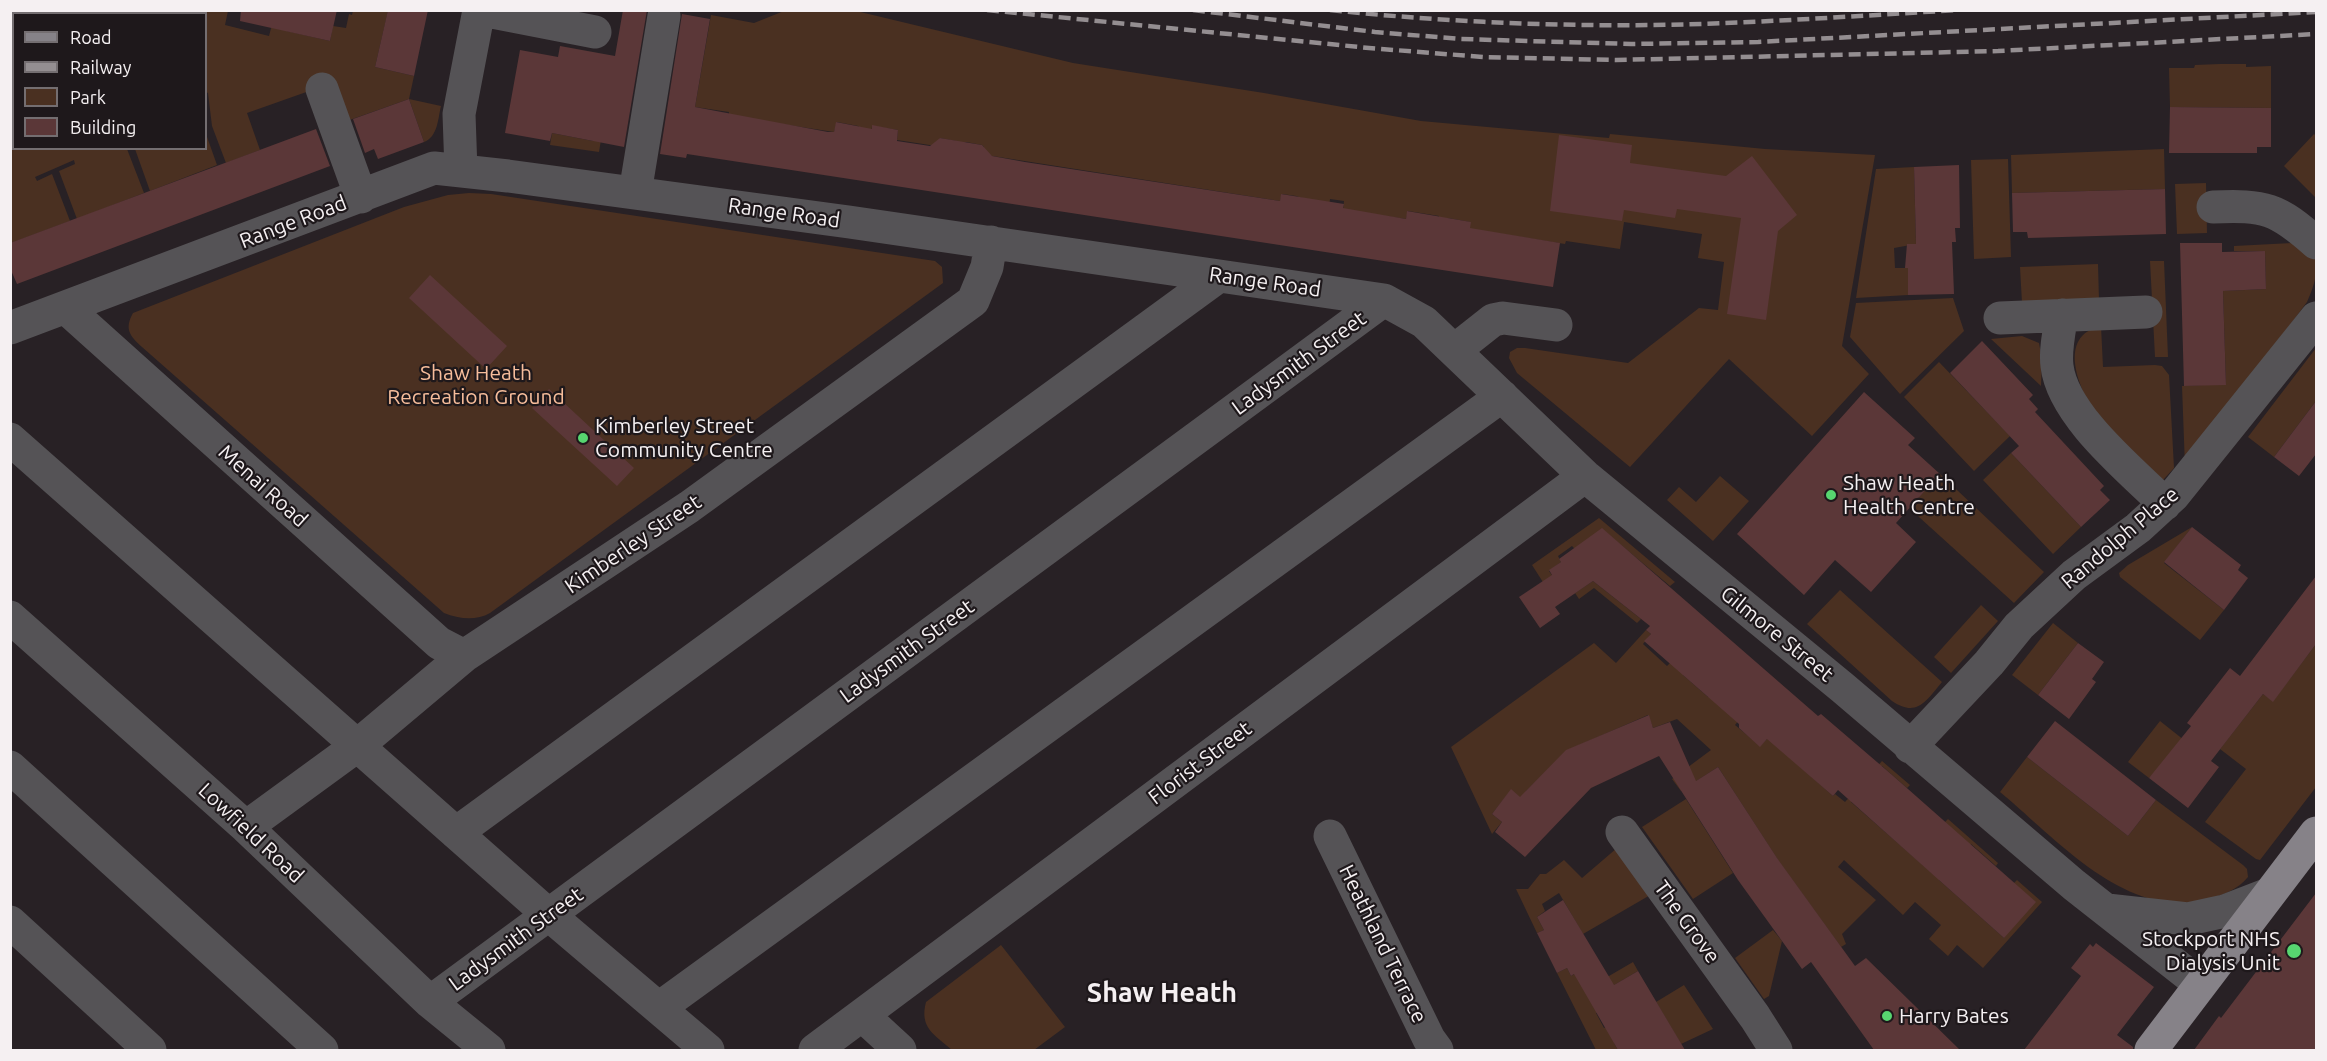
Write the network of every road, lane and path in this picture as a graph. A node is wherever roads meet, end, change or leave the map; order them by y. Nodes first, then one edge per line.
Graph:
1 (481, 10) edge
2 (664, 16) dead end
3 (595, 32) dead end
4 (322, 89) dead end
5 (461, 171) junction
6 (635, 193) junction
7 (361, 197) junction
8 (2213, 207) dead end
9 (991, 242) junction
10 (2316, 243) edge
11 (1219, 276) junction
12 (1384, 300) junction
13 (66, 308) junction
14 (2146, 312) dead end
15 (2062, 315) junction
16 (2000, 318) dead end
17 (2316, 318) edge
18 (1556, 325) dead end
19 (10, 328) edge
20 (1455, 350) junction
21 (1502, 396) junction
22 (10, 439) edge
23 (1585, 476) junction
24 (2165, 504) junction
25 (10, 617) edge
26 (464, 656) junction
27 (357, 746) junction
28 (1910, 747) junction
29 (10, 766) edge
30 (246, 827) junction
31 (1622, 832) dead end
32 (2316, 832) edge
33 (456, 833) junction
34 (1330, 836) dead end
35 (2269, 894) junction
36 (2107, 910) junction
37 (549, 915) junction
38 (10, 922) edge
39 (2200, 984) junction
40 (430, 1002) junction
41 (659, 1008) junction
42 (862, 1015) junction
43 (1426, 1046) edge
44 (150, 1050) edge
45 (322, 1050) edge
46 (489, 1050) edge
47 (708, 1050) edge
48 (815, 1050) edge
49 (900, 1050) edge
50 (1776, 1050) edge
51 (2151, 1050) edge

1 - 3 street
1 - 5 street
2 - 6 street
4 - 7 street
5 - 6 street, Range Road
5 - 7 street, Range Road
6 - 9 street, Range Road
7 - 13 street, Range Road
8 - 10 street
9 - 11 street, Range Road
9 - 26 street, Kimberley Street
11 - 12 street, Range Road
11 - 33 street
12 - 20 street, Range Road
12 - 37 street, Ladysmith Street
13 - 19 street, Range Road
13 - 26 street, Menai Road
14 - 15 street
15 - 16 street
15 - 24 street
17 - 24 street, Randolph Place
18 - 20 street
20 - 21 street, Gilmore Street
21 - 23 street, Gilmore Street
21 - 41 street
22 - 27 street
23 - 28 street, Gilmore Street
23 - 42 street, Florist Street
24 - 28 street, Randolph Place
25 - 30 street, Lowfield Road
26 - 27 street, Kimberley Street
27 - 30 street, Kimberley Street
27 - 33 street
28 - 36 street, Gilmore Street
29 - 45 street
30 - 40 street, Lowfield Road
31 - 50 street, The Grove
32 - 35 main road
33 - 37 street
34 - 43 street, Heathland Terrace
35 - 36 street
35 - 39 main road
36 - 39 street, Gilmore Street
37 - 40 street, Ladysmith Street
37 - 41 street
38 - 44 street
39 - 51 main road
40 - 46 street, Lowfield Road
41 - 47 street
42 - 48 street, Florist Street
42 - 49 street

